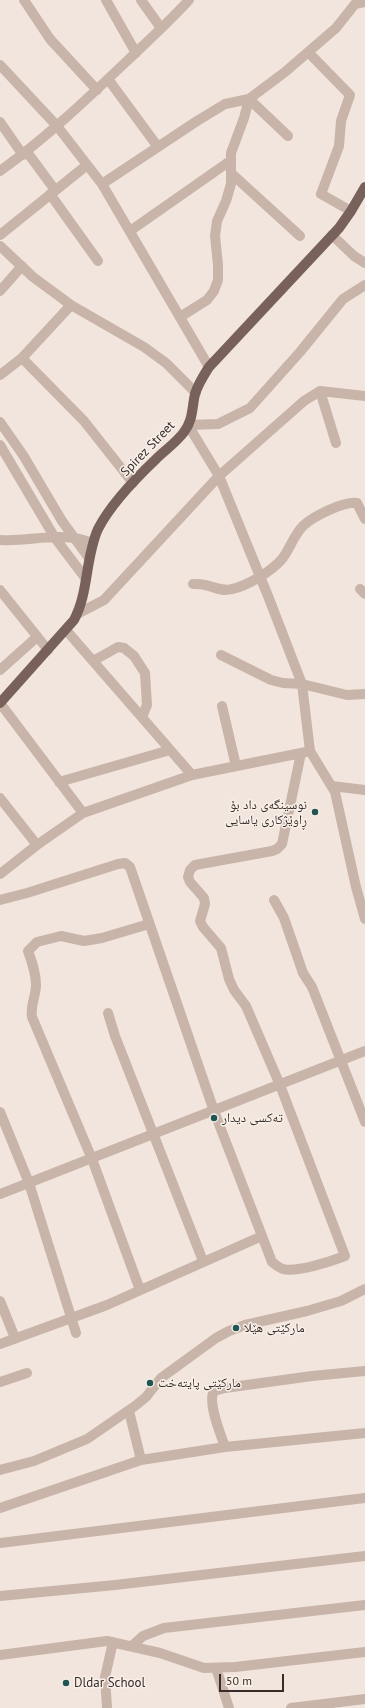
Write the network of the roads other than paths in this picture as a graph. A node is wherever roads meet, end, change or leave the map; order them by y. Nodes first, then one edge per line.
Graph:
1 (24, 0) edge
2 (106, 0) edge
3 (141, 0) edge
4 (189, 0) edge
5 (358, 2) edge
6 (161, 28) junction
7 (136, 52) junction
8 (308, 52) junction
9 (0, 65) edge
10 (108, 79) junction
11 (97, 90) junction
12 (249, 99) junction
13 (0, 122) edge
14 (57, 126) junction
15 (288, 136) dead end
16 (158, 147) junction
17 (25, 153) junction
18 (230, 161) junction
19 (87, 165) junction
20 (0, 171) edge
21 (232, 174) junction
22 (102, 184) junction
23 (365, 187) edge
24 (53, 192) junction
25 (352, 211) junction
26 (130, 231) junction
27 (0, 235) edge
28 (332, 235) junction
29 (300, 236) dead end
30 (0, 246) edge
31 (98, 261) dead end
32 (365, 263) edge
33 (22, 266) junction
34 (365, 285) edge
35 (0, 291) edge
36 (71, 305) junction
37 (180, 317) junction
38 (22, 358) junction
39 (209, 367) junction
40 (0, 375) edge
41 (320, 391) junction
42 (196, 393) junction
43 (364, 393) edge
44 (0, 422) edge
45 (188, 425) junction
46 (336, 443) dead end
47 (0, 445) edge
48 (219, 476) junction
49 (133, 483) junction
50 (365, 519) edge
51 (55, 538) junction
52 (74, 538) junction
53 (0, 540) edge
54 (92, 543) junction
55 (89, 558) junction
56 (259, 576) junction
57 (86, 579) junction
58 (193, 584) dead end
59 (0, 590) edge
60 (77, 614) junction
61 (66, 630) junction
62 (38, 637) junction
63 (48, 650) junction
64 (221, 655) dead end
65 (93, 661) junction
66 (0, 670) edge
67 (302, 684) junction
68 (365, 694) edge
69 (0, 703) edge
70 (222, 706) dead end
71 (142, 717) junction
72 (170, 750) junction
73 (306, 752) junction
74 (236, 766) junction
75 (192, 775) junction
76 (59, 782) junction
77 (332, 786) junction
78 (365, 790) edge
79 (0, 798) edge
80 (83, 813) junction
81 (37, 845) junction
82 (0, 874) edge
83 (0, 900) edge
84 (274, 900) dead end
85 (365, 919) edge
86 (149, 924) junction
87 (108, 1013) dead end
88 (365, 1051) edge
89 (341, 1060) junction
90 (280, 1085) junction
91 (214, 1111) junction
92 (0, 1112) edge
93 (365, 1122) edge
94 (153, 1135) junction
95 (92, 1159) junction
96 (29, 1183) junction
97 (0, 1194) edge
98 (262, 1236) junction
99 (203, 1261) junction
100 (365, 1289) edge
101 (140, 1290) junction
102 (0, 1300) edge
103 (72, 1317) junction
104 (76, 1333) dead end
105 (15, 1338) junction
106 (0, 1344) edge
107 (365, 1372) edge
108 (27, 1373) dead end
109 (0, 1382) edge
110 (129, 1411) junction
111 (365, 1433) edge
112 (225, 1447) junction
113 (142, 1460) junction
114 (0, 1470) edge
115 (365, 1498) edge
116 (0, 1508) edge
117 (0, 1543) edge
118 (365, 1556) edge
119 (0, 1596) edge
120 (365, 1605) edge
121 (113, 1642) junction
122 (132, 1646) junction
123 (365, 1652) edge
124 (0, 1655) edge
125 (216, 1668) junction
126 (365, 1699) edge
127 (107, 1708) edge
128 (228, 1708) edge
129 (291, 1708) edge

1 - 11 street
2 - 7 street
3 - 6 street
4 - 6 street
5 - 8 street
6 - 7 street
7 - 10 street
8 - 12 street
8 - 25 street
9 - 14 street
10 - 11 street
10 - 16 street
11 - 14 street
12 - 15 street
12 - 16 street
12 - 18 street
13 - 17 street
14 - 17 street
14 - 19 street
16 - 22 street
17 - 20 street
17 - 24 street
18 - 21 street
18 - 26 street
19 - 22 street
19 - 24 street
21 - 29 street
21 - 37 street
22 - 26 street
23 - 25 main road, Spirez Street
24 - 27 street
24 - 31 street
25 - 28 main road, Spirez Street
26 - 37 street
28 - 32 street
28 - 39 main road, Spirez Street
30 - 33 street
33 - 35 street
33 - 36 street
34 - 45 street
36 - 38 street
36 - 42 street
37 - 39 street
38 - 40 street
38 - 49 street
39 - 42 main road, Spirez Street
41 - 43 street
41 - 46 street
41 - 48 street
42 - 45 main road, Spirez Street
44 - 52 street
45 - 48 street
45 - 49 main road, Spirez Street
47 - 51 street
48 - 56 street
48 - 60 street
49 - 54 main road, Spirez Street
50 - 56 street
51 - 52 street
51 - 53 street
51 - 57 street
52 - 54 street
52 - 55 street
54 - 55 main road, Spirez Street
55 - 57 main road, Spirez Street
56 - 58 street
56 - 67 street
57 - 60 main road, Spirez Street
59 - 62 street
60 - 61 main road, Spirez Street
61 - 63 main road, Spirez Street
61 - 65 street
62 - 63 street
62 - 66 street
63 - 69 main road, Spirez Street
64 - 67 street
65 - 71 street
65 - 71 street
67 - 68 street
67 - 73 street
69 - 76 street
70 - 74 street
71 - 72 street
72 - 75 street
72 - 76 street
73 - 74 street
73 - 77 street
73 - 90 street
74 - 75 street
75 - 80 street
76 - 80 street
77 - 78 street
77 - 85 street
79 - 81 street
80 - 81 street
81 - 82 street
83 - 86 street
84 - 89 street
86 - 91 street
86 - 95 street
87 - 94 street
88 - 89 street
89 - 90 street
89 - 93 street
90 - 91 street
90 - 98 street
91 - 94 street
91 - 98 street
92 - 96 street
94 - 95 street
94 - 99 street
95 - 96 street
95 - 101 street
96 - 97 street
96 - 103 street
98 - 99 street
99 - 101 street
100 - 110 street
101 - 103 street
102 - 105 street
103 - 104 street
103 - 105 street
105 - 106 street
107 - 112 street
108 - 109 street
110 - 113 street
110 - 114 street
111 - 112 street
112 - 113 street
113 - 116 street
115 - 117 street
118 - 119 street
120 - 122 street
121 - 122 street
121 - 124 street
121 - 127 street
122 - 125 street
123 - 125 street
125 - 128 street
126 - 129 street

